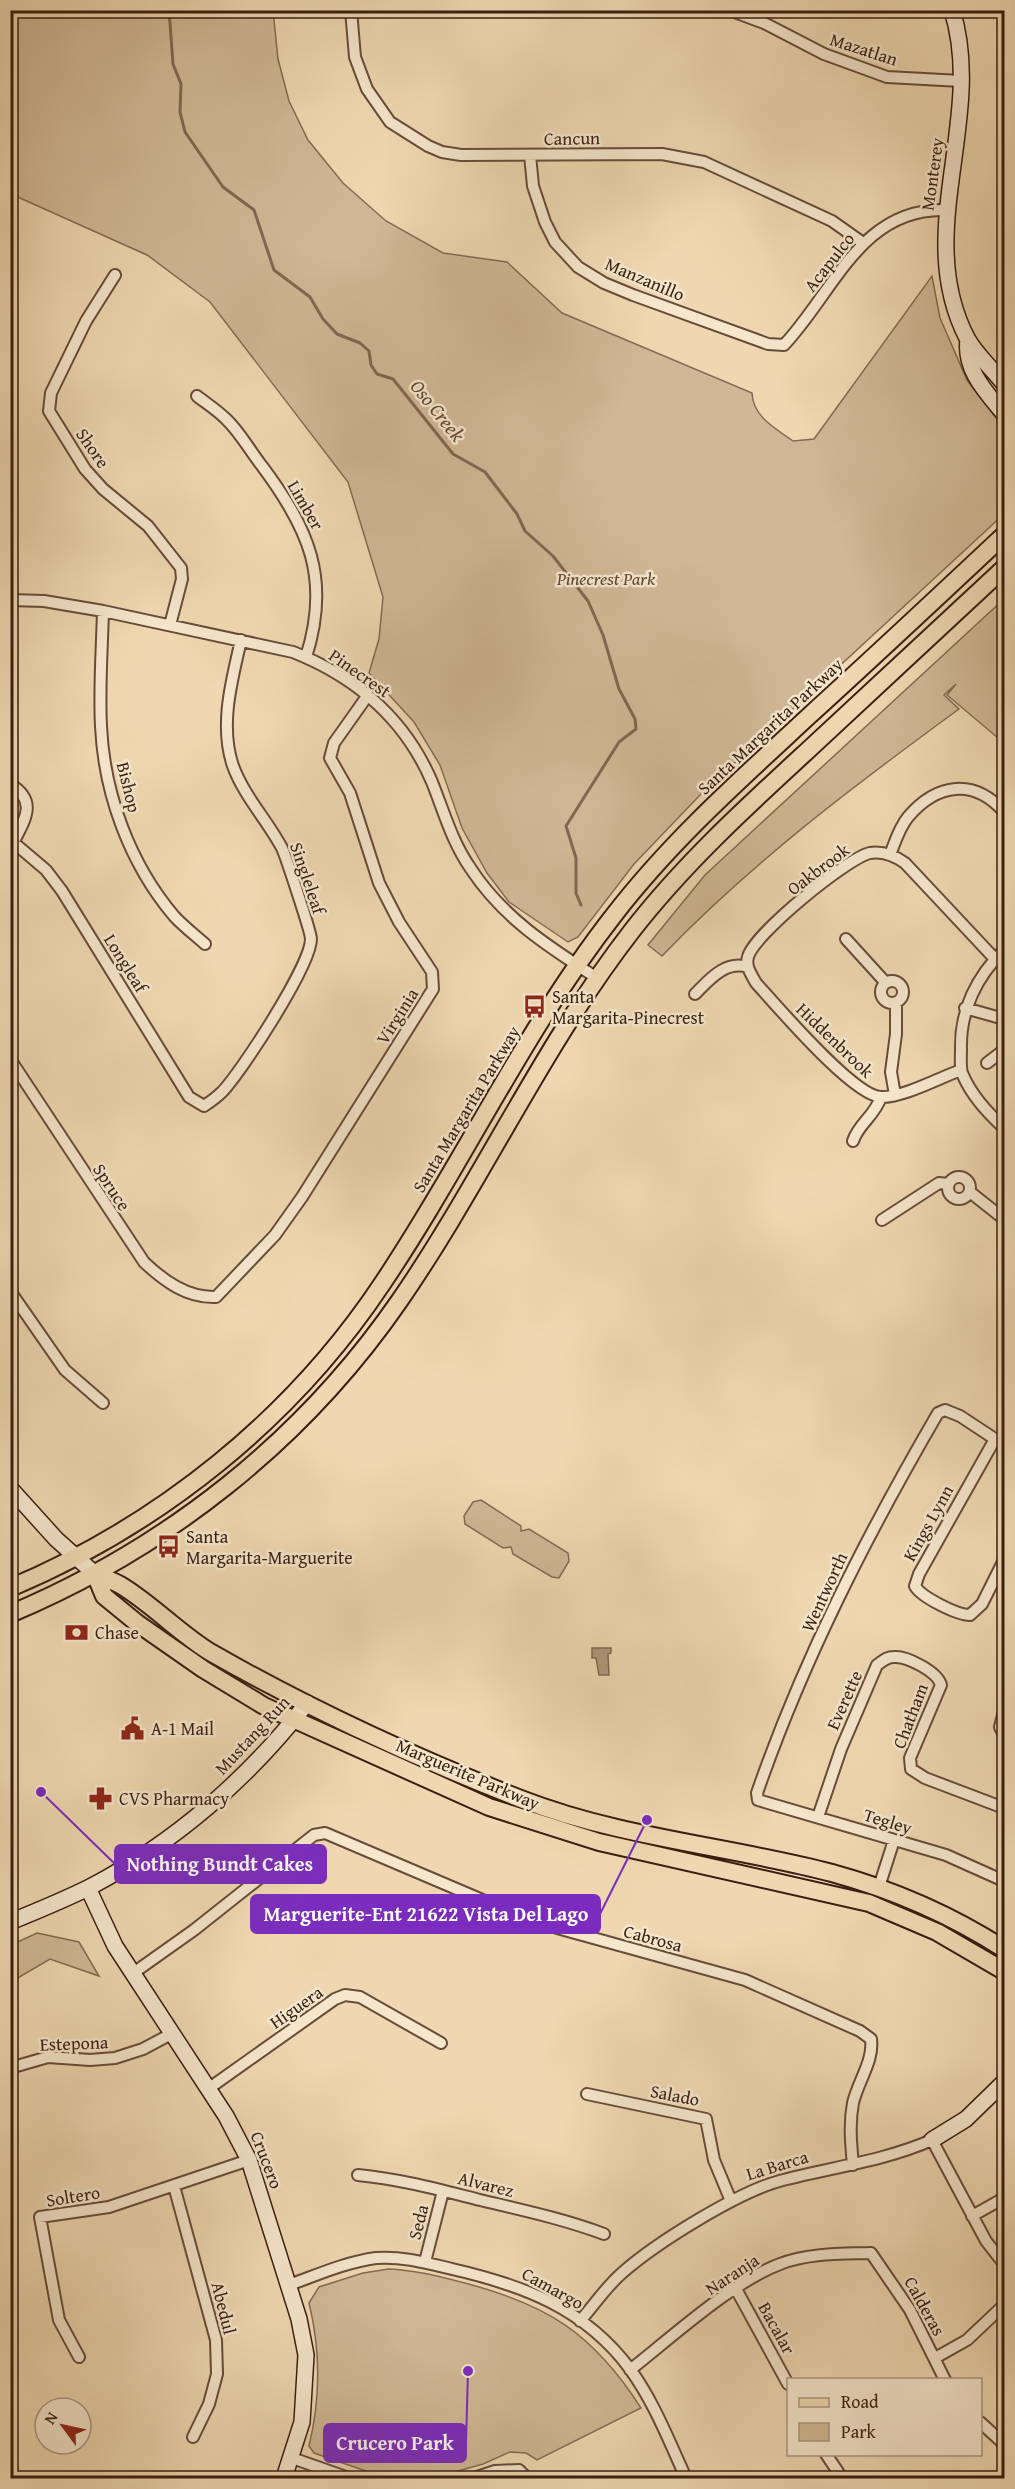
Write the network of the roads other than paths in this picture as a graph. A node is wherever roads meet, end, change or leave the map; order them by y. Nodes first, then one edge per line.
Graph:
1 (351, 10) edge
2 (729, 10) edge
3 (952, 10) edge
4 (961, 81) junction
5 (530, 155) junction
6 (946, 210) junction
7 (863, 243) junction
8 (115, 275) dead end
9 (968, 340) junction
10 (784, 345) joint
11 (1002, 381) edge
12 (983, 389) junction
13 (197, 396) dead end
14 (1005, 414) edge
15 (1005, 535) edge
16 (1005, 568) edge
17 (10, 600) edge
18 (103, 611) junction
19 (170, 625) junction
20 (241, 640) junction
21 (306, 657) junction
22 (368, 695) junction
23 (10, 784) edge
24 (1005, 812) edge
25 (1005, 824) edge
26 (1005, 834) edge
27 (12, 845) edge
28 (890, 855) junction
29 (846, 939) dead end
30 (205, 944) dead end
31 (1005, 950) edge
32 (995, 958) junction
33 (747, 963) junction
34 (578, 965) junction
35 (597, 978) junction
36 (886, 983) junction
37 (695, 994) dead end
38 (896, 1003) junction
39 (965, 1008) junction
40 (1005, 1019) edge
41 (1005, 1050) edge
42 (10, 1059) edge
43 (987, 1063) dead end
44 (961, 1070) junction
45 (895, 1095) junction
46 (881, 1097) junction
47 (204, 1107) joint
48 (1005, 1128) edge
49 (853, 1141) dead end
50 (948, 1184) junction
51 (970, 1192) junction
52 (1005, 1219) edge
53 (882, 1220) dead end
54 (10, 1291) edge
55 (216, 1297) joint
56 (103, 1403) dead end
57 (995, 1439) junction
58 (1005, 1445) edge
59 (10, 1488) edge
60 (77, 1558) junction
61 (1005, 1560) edge
62 (95, 1574) junction
63 (10, 1588) edge
64 (10, 1614) edge
65 (940, 1680) joint
66 (307, 1703) junction
67 (1002, 1716) edge
68 (294, 1720) junction
69 (1005, 1735) edge
70 (758, 1800) joint
71 (1005, 1808) edge
72 (818, 1817) junction
73 (894, 1840) junction
74 (1005, 1881) edge
75 (879, 1887) junction
76 (88, 1888) junction
77 (10, 1923) edge
78 (1005, 1949) edge
79 (1005, 1971) edge
80 (132, 1974) junction
81 (171, 2034) junction
82 (441, 2043) dead end
83 (10, 2068) edge
84 (1005, 2082) edge
85 (208, 2089) junction
86 (586, 2094) dead end
87 (932, 2140) junction
88 (249, 2160) junction
89 (852, 2165) junction
90 (358, 2175) dead end
91 (174, 2186) junction
92 (443, 2190) junction
93 (1005, 2198) edge
94 (731, 2201) junction
95 (972, 2216) junction
96 (604, 2234) dead end
97 (871, 2253) joint
98 (425, 2262) junction
99 (1005, 2264) edge
100 (289, 2284) junction
101 (736, 2289) junction
102 (1005, 2305) edge
103 (580, 2321) junction
104 (79, 2357) dead end
105 (935, 2358) junction
106 (630, 2370) junction
107 (945, 2378) edge
108 (787, 2380) edge
109 (982, 2423) edge
110 (193, 2437) dead end
111 (1005, 2444) edge
112 (827, 2456) edge
113 (292, 2458) junction
114 (284, 2478) edge
115 (349, 2478) edge
116 (474, 2478) edge
117 (526, 2478) edge
118 (686, 2478) edge
119 (842, 2478) edge

1 - 5 street, Cancun
2 - 4 street, Mazatlan
3 - 4 street, Monterey
4 - 6 street, Monterey
5 - 7 street, Cancun
5 - 10 street, Manzanillo
6 - 7 street, Acapulco
6 - 9 street, Monterey
7 - 10 street, Acapulco
8 - 19 street, Shore
9 - 11 street, Monterey
9 - 12 street, Monterey
11 - 12 street
12 - 14 street, Monterey
13 - 21 street, Limber
15 - 34 main road, Santa Margarita Parkway
16 - 35 main road
17 - 18 street, Pinecrest
18 - 19 street, Pinecrest
18 - 30 street, Bishop
19 - 20 street, Pinecrest
20 - 21 street, Pinecrest
20 - 47 street, Singleleaf
21 - 22 street, Pinecrest
22 - 34 street, Pinecrest
22 - 55 street, Virginia
23 - 27 street
24 - 28 street
25 - 26 street
27 - 47 street, Longleaf
28 - 32 street
28 - 33 street, Oakbrook
29 - 36 street
31 - 32 street
32 - 39 street
33 - 37 street
33 - 46 street, Hiddenbrook
34 - 35 street, Pinecrest
34 - 60 main road, Santa Margarita Parkway
35 - 62 main road
36 - 38 street
36 - 38 street
38 - 45 street
39 - 40 street
39 - 44 street
41 - 43 street
42 - 55 street, Spruce
44 - 45 street, Hiddenbrook
44 - 48 street
45 - 46 street, Hiddenbrook
46 - 49 street
50 - 51 street
50 - 51 street
50 - 53 street
51 - 52 street
54 - 56 street
57 - 58 street
57 - 61 street, Kings Lynn
57 - 70 street, Wentworth
59 - 60 street, Marguerite Parkway
60 - 62 street, Marguerite Parkway
60 - 63 main road, Santa Margarita Parkway
62 - 64 main road
62 - 66 main road, Marguerite Parkway
62 - 68 main road, Marguerite Parkway
65 - 71 street, Chatham
65 - 72 street, Everette
66 - 68 street, Mustang Run
66 - 75 main road, Marguerite Parkway
67 - 69 street
68 - 76 street, Mustang Run
68 - 79 main road, Marguerite Parkway
70 - 72 street, Tegley
72 - 73 street, Tegley
73 - 74 street, Tegley
73 - 75 street
75 - 78 main road, Marguerite Parkway
76 - 77 street, Mustang Run
76 - 80 street, Crucero
80 - 81 street, Crucero
80 - 89 street, Cabrosa
81 - 83 street, Estepona
81 - 85 street, Crucero
82 - 85 street, Higuera
84 - 87 street, La Barca
85 - 88 street, Crucero
86 - 94 street, Salado
87 - 89 street, La Barca
87 - 95 street
88 - 91 street, Soltero
88 - 100 street, Crucero
89 - 94 street, La Barca
90 - 92 street, Alvarez
91 - 104 street, Soltero
91 - 110 street, Abedul
92 - 96 street, Alvarez
92 - 98 street, Seda
93 - 95 street
94 - 103 street, La Barca
95 - 99 street
97 - 101 street, Naranja
97 - 105 street, Calderas
98 - 100 street, Camargo
98 - 103 street, Camargo
100 - 113 street, Crucero
101 - 106 street, Naranja
101 - 108 street, Bacalar
102 - 105 street
103 - 106 street, Camargo
105 - 107 street, Calderas
106 - 118 street, Camargo
109 - 111 street
112 - 119 street
113 - 114 street, Crucero
113 - 115 street
116 - 117 street

